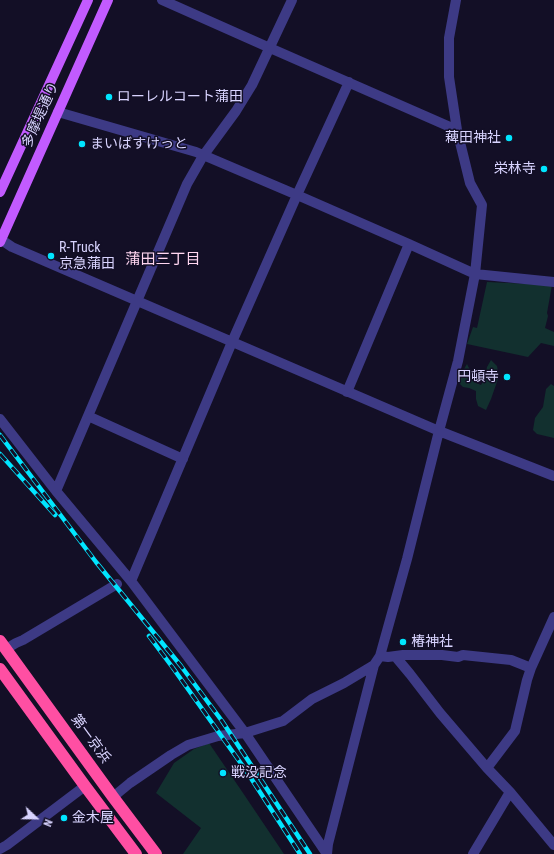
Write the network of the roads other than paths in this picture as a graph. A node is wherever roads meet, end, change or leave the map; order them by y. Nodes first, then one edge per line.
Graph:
1 (88, 0) edge
2 (108, 0) edge
3 (162, 0) edge
4 (292, 0) edge
5 (456, 0) edge
6 (270, 48) junction
7 (348, 82) junction
8 (58, 112) junction
9 (456, 130) junction
10 (203, 156) junction
11 (0, 192) edge
12 (297, 195) junction
13 (0, 240) edge
14 (409, 244) junction
15 (475, 274) junction
16 (554, 282) edge
17 (137, 301) junction
18 (232, 342) junction
19 (347, 392) junction
20 (88, 416) junction
21 (0, 419) edge
22 (439, 431) junction
23 (183, 459) junction
24 (554, 476) edge
25 (56, 491) junction
26 (131, 581) junction
27 (117, 584) dead end
28 (554, 617) edge
29 (550, 638) edge
30 (3, 645) edge
31 (380, 656) junction
32 (395, 656) junction
33 (374, 665) junction
34 (531, 668) junction
35 (0, 669) edge
36 (245, 733) junction
37 (487, 768) junction
38 (85, 786) junction
39 (510, 792) junction
40 (113, 796) junction
41 (554, 845) edge
42 (0, 849) edge
43 (136, 854) edge
44 (156, 854) edge
45 (327, 854) edge
46 (473, 854) edge

1 - 11 main road, 多摩堤通り
2 - 8 main road, 多摩堤通り
3 - 6 street
4 - 6 street
5 - 9 street
6 - 7 street
6 - 10 street
7 - 9 street
7 - 12 street
8 - 10 street
8 - 13 main road, 多摩堤通り
9 - 15 street
10 - 12 street
10 - 17 street
12 - 14 street
12 - 18 street
13 - 17 street
14 - 15 street
14 - 19 street
15 - 16 street
15 - 22 street
17 - 18 street
17 - 20 street
18 - 19 street
18 - 23 street
19 - 22 street
20 - 23 street
20 - 25 street
21 - 25 street
22 - 24 street
22 - 31 street
23 - 26 street
25 - 26 street
26 - 36 street
27 - 30 street
28 - 29 street
29 - 34 street
30 - 40 highway, 第一京浜
31 - 32 street
31 - 33 street
32 - 34 street
32 - 37 street
33 - 36 street
33 - 45 street
34 - 37 street
35 - 38 highway
36 - 40 street
36 - 45 street
37 - 39 street
38 - 42 street
38 - 43 highway
39 - 41 street
39 - 46 street
40 - 44 highway, 第一京浜

